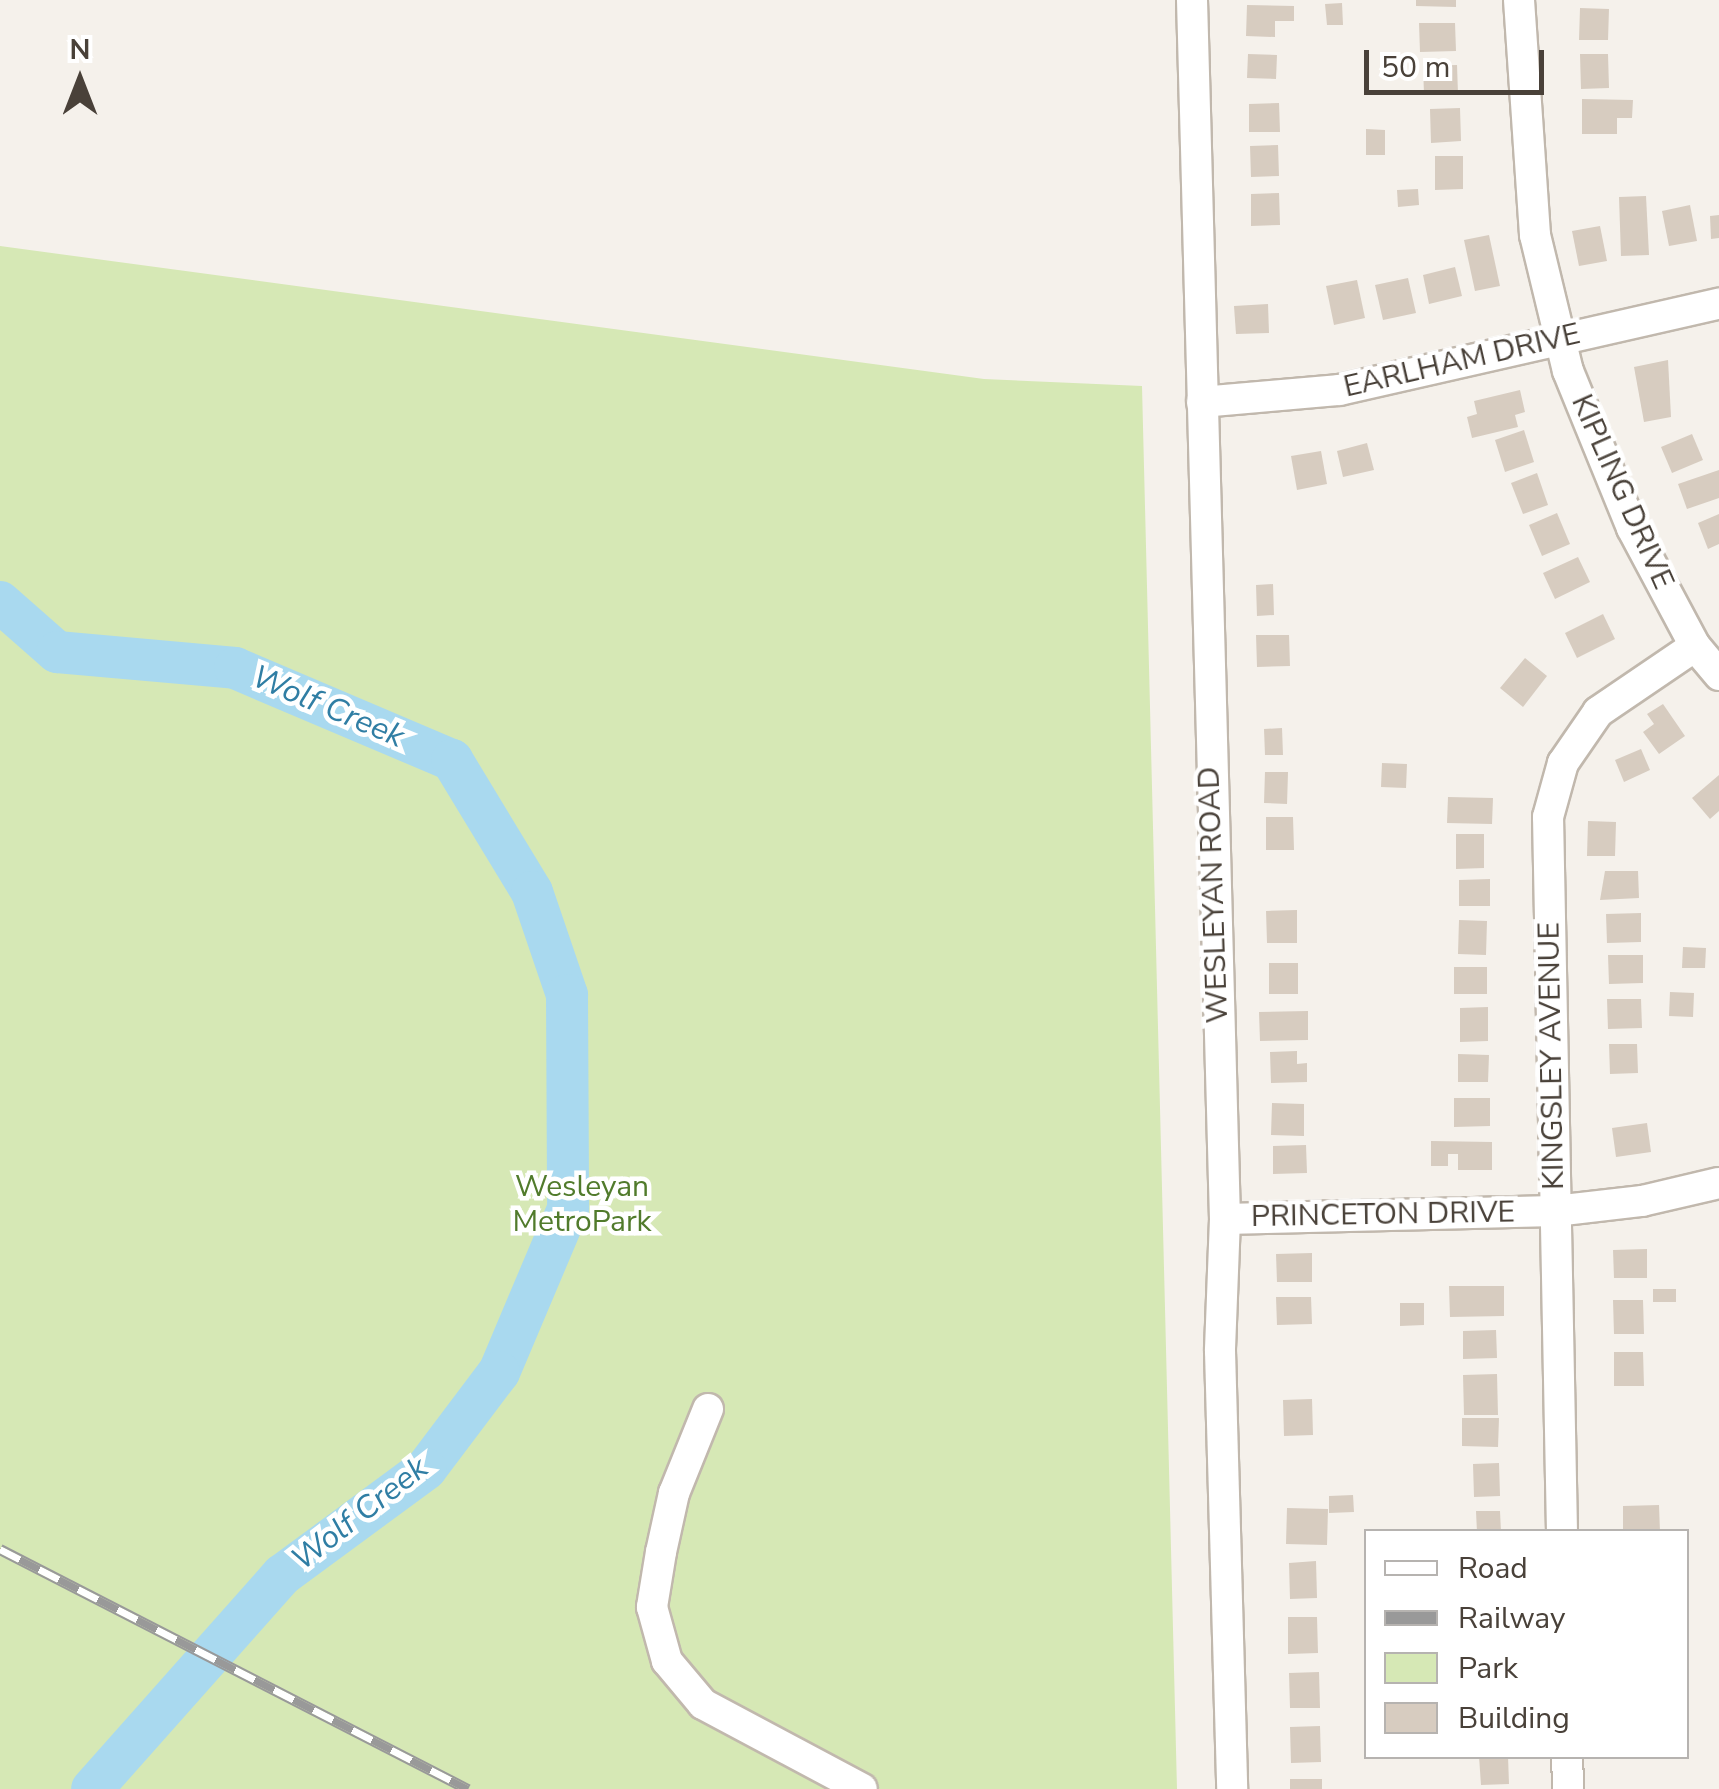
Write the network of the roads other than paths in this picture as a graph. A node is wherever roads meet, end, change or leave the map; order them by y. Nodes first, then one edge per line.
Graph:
1 (1192, 0) edge
2 (1520, 0) edge
3 (1719, 304) edge
4 (1560, 339) junction
5 (1202, 402) junction
6 (1695, 646) junction
7 (1719, 675) edge
8 (1719, 1183) edge
9 (1555, 1211) junction
10 (1225, 1219) junction
11 (708, 1409) dead end
12 (1562, 1529) edge
13 (1568, 1759) edge
14 (862, 1789) edge
15 (1232, 1789) edge
16 (1568, 1789) edge

1 - 5 street, WESLEYAN ROAD
2 - 4 street, KIPLING DRIVE
3 - 4 street, EARLHAM DRIVE
4 - 5 street, EARLHAM DRIVE
4 - 6 street, KIPLING DRIVE
5 - 10 street, WESLEYAN ROAD
6 - 7 street, KIPLING DRIVE
6 - 9 street, KINGSLEY AVENUE
8 - 9 street, PRINCETON DRIVE
9 - 10 street, PRINCETON DRIVE
9 - 12 street, KINGSLEY AVENUE
10 - 15 street, WESLEYAN ROAD
11 - 14 street
13 - 16 street

